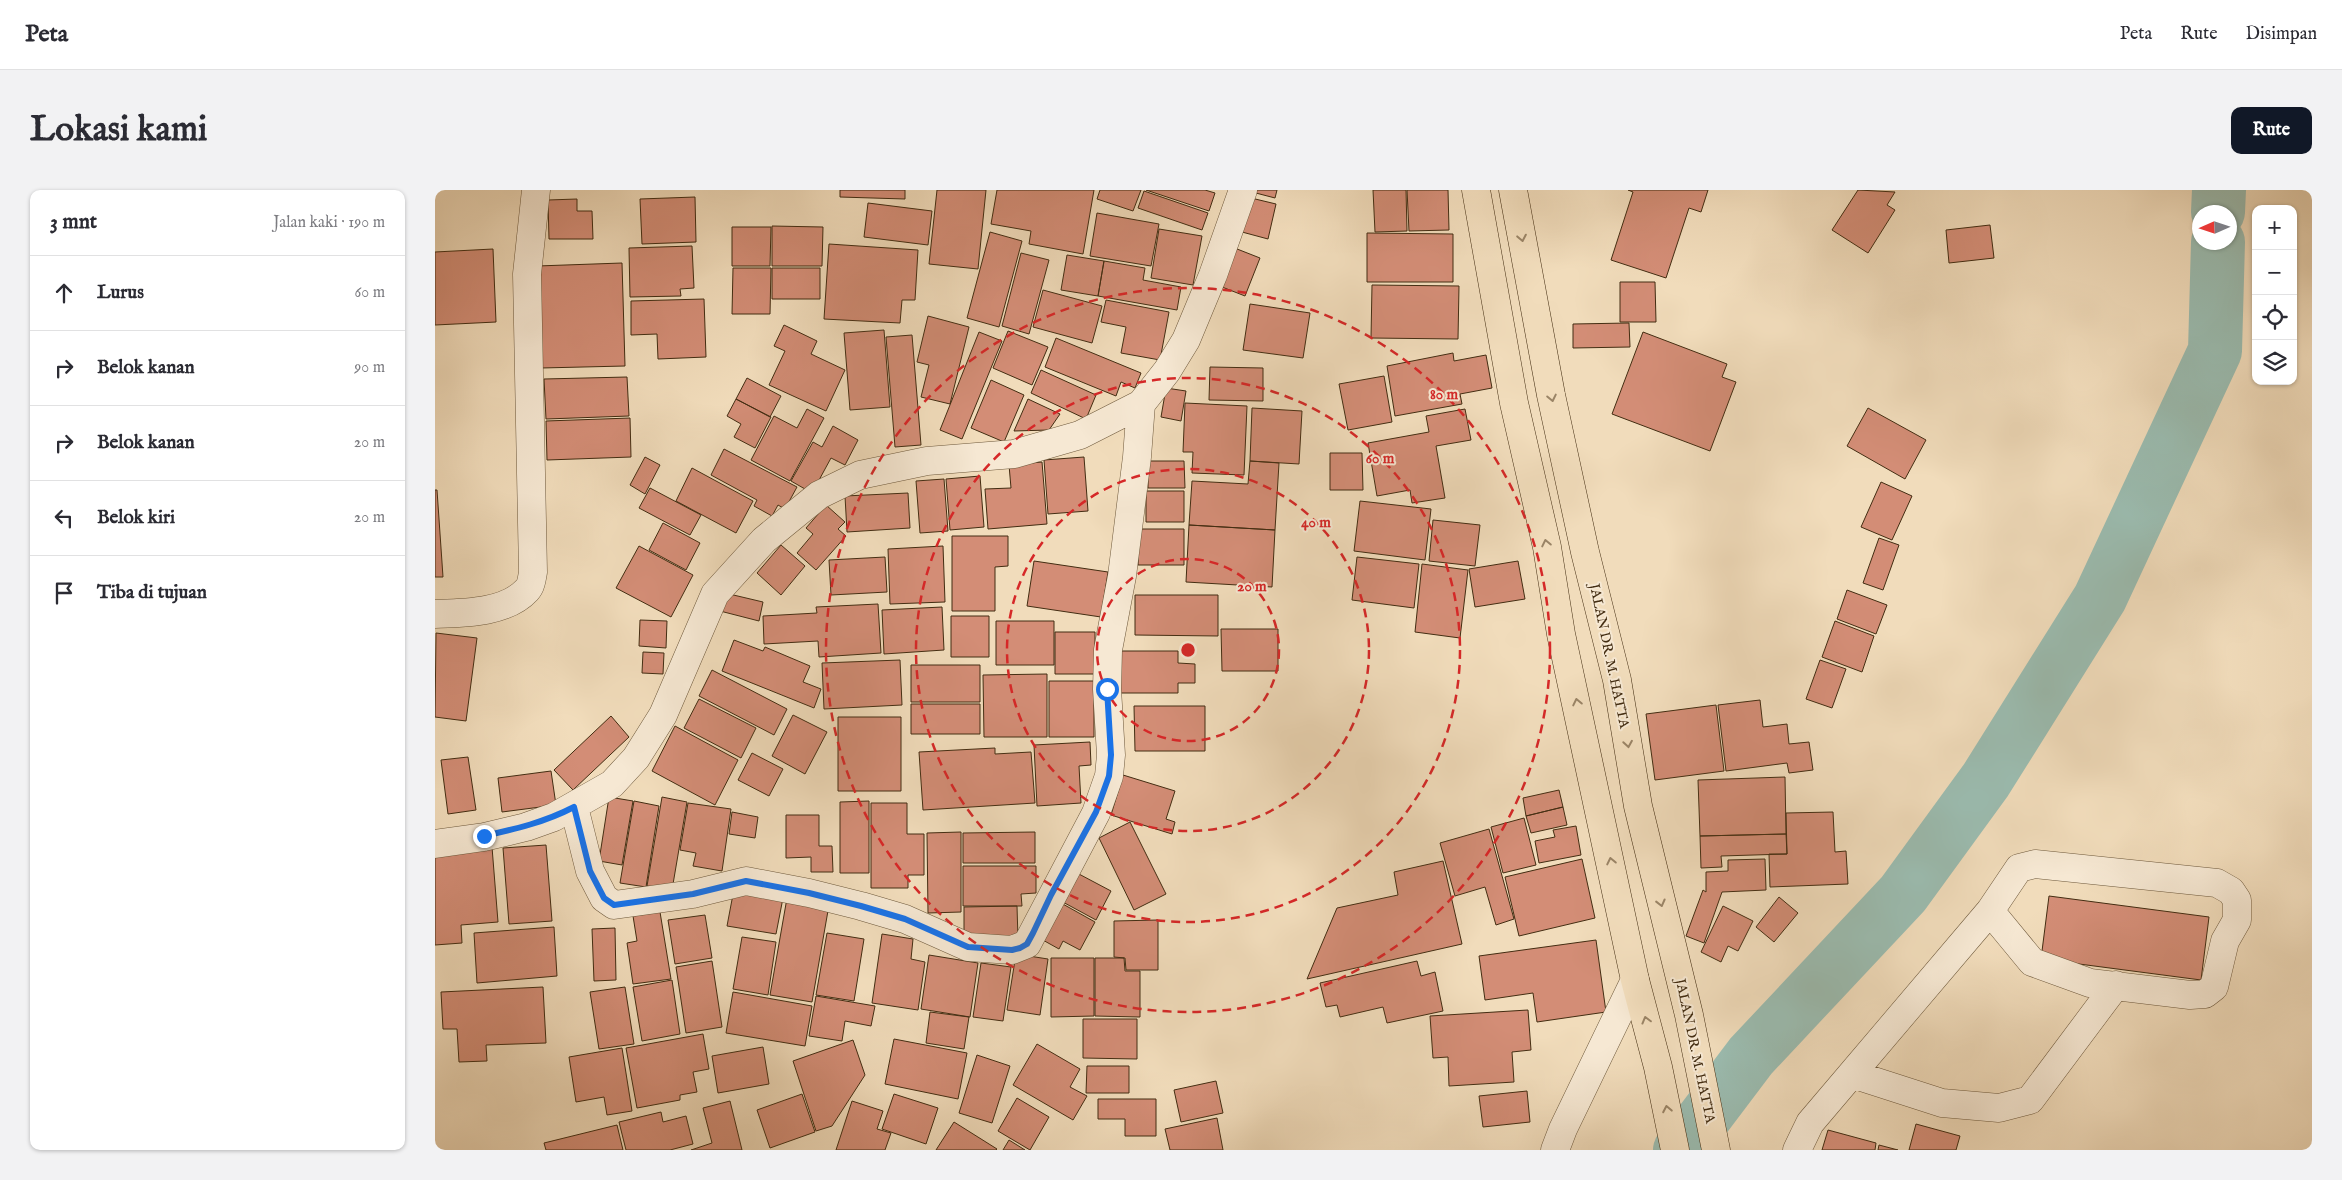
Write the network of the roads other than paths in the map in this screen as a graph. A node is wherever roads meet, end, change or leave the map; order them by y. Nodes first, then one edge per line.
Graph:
1 (536, 190) edge
2 (1243, 190) edge
3 (1476, 190) edge
4 (1513, 190) edge
5 (1141, 404) junction
6 (435, 614) edge
7 (574, 807) junction
8 (435, 844) edge
9 (1991, 911) junction
10 (1635, 980) junction
11 (2116, 985) junction
12 (1852, 1074) junction
13 (1555, 1150) edge
14 (1675, 1150) edge
15 (1716, 1150) edge
16 (1797, 1150) edge

1 - 6 street
2 - 5 street
10 -> 3 main road
4 -> 15 main road, JALAN DR. M. HATTA
5 - 7 street
5 - 7 street
7 - 8 street
9 - 11 street
9 - 11 street
9 - 12 street
10 - 13 street
14 -> 10 main road
11 - 12 street
12 - 16 street

